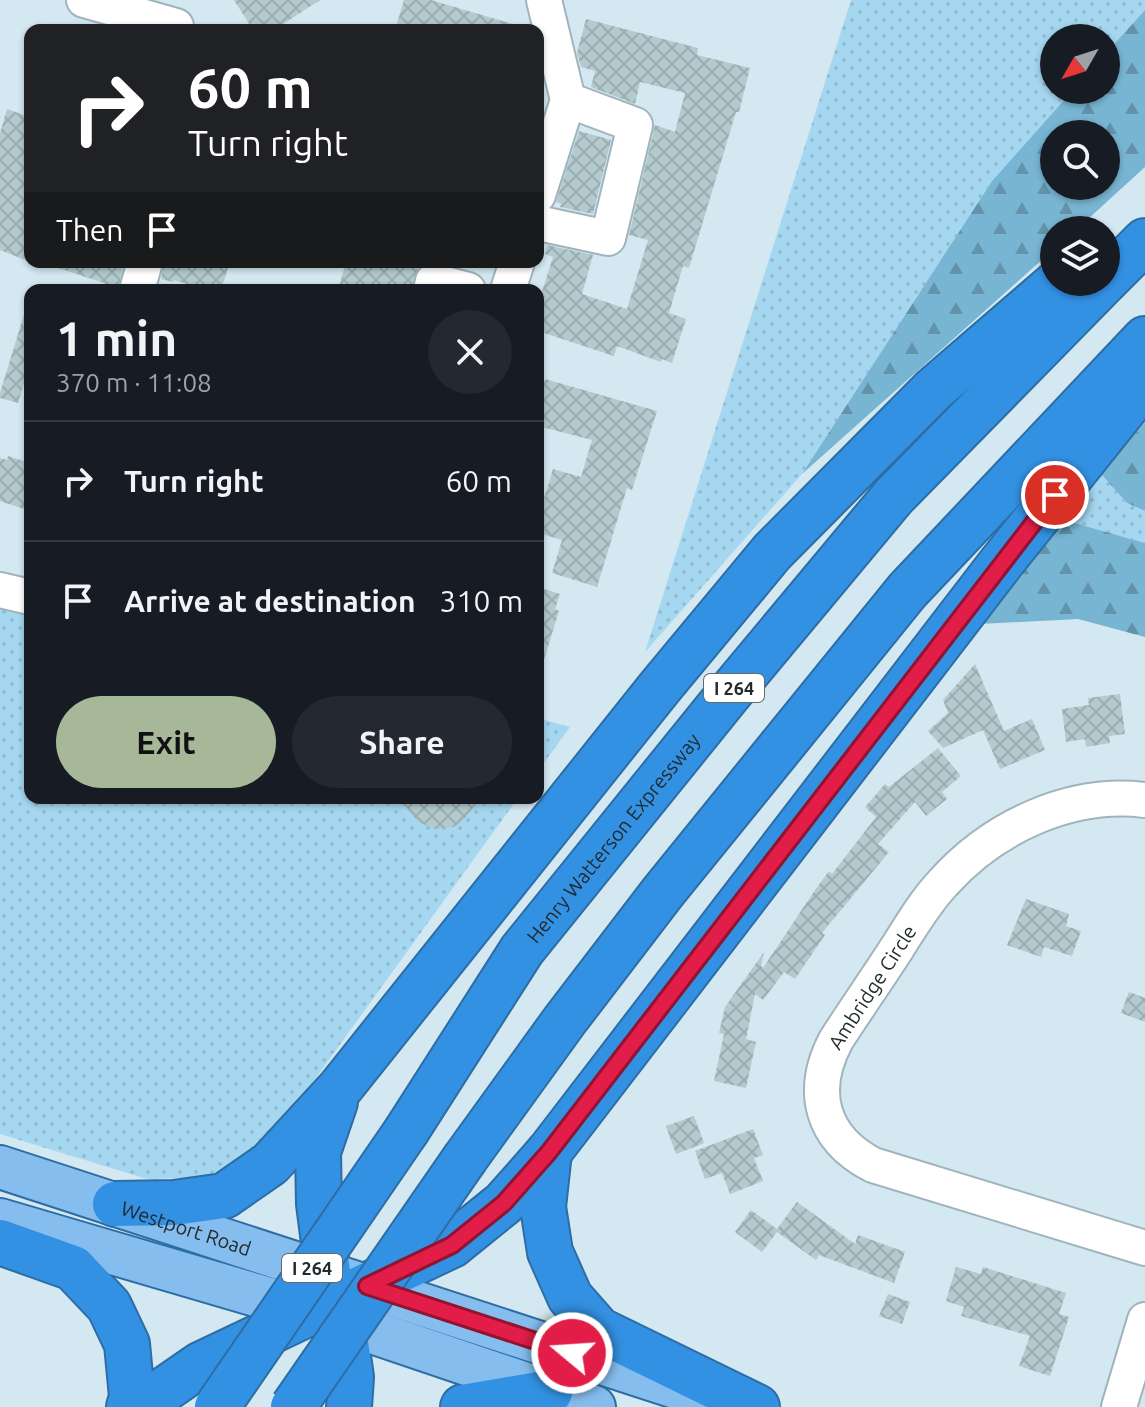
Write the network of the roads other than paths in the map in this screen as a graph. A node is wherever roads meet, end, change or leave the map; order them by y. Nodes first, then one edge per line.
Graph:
1 (84, 0) edge
2 (544, 0) edge
3 (177, 19) edge
4 (568, 100) junction
5 (544, 176) edge
6 (1145, 207) edge
7 (544, 224) edge
8 (1120, 229) edge
9 (1145, 241) edge
10 (1120, 266) edge
11 (1042, 296) edge
12 (1090, 296) edge
13 (1145, 339) edge
14 (1145, 383) edge
15 (0, 590) edge
16 (24, 596) edge
17 (1145, 800) edge
18 (340, 1088) junction
19 (549, 1152) junction
20 (0, 1167) edge
21 (115, 1204) junction
22 (0, 1220) edge
23 (0, 1242) edge
24 (1145, 1248) edge
25 (337, 1299) junction
26 (1145, 1320) edge
27 (550, 1392) junction
28 (129, 1407) edge
29 (148, 1407) edge
30 (217, 1407) edge
31 (293, 1407) edge
32 (349, 1407) edge
33 (463, 1407) edge
34 (594, 1407) edge
35 (739, 1407) edge
36 (757, 1407) edge
37 (1119, 1407) edge

1 - 3 street
2 - 4 street
4 - 5 street
4 - 7 street
6 - 8 highway
9 - 10 highway, Henry Watterson Expressway / I 264
11 - 18 highway
12 - 30 highway, Henry Watterson Expressway / I 264, bridge
13 - 31 highway, bridge
14 - 19 highway
15 - 16 street
17 - 24 street, Ambridge Circle
18 - 21 highway
18 - 25 highway
19 - 25 highway
19 - 36 highway
20 - 21 main road, Westport Road
21 - 25 main road, Westport Road
22 - 25 main road, Westport Road
23 - 28 highway
25 - 27 main road, Westport Road
25 - 29 highway
25 - 32 highway
25 - 35 main road, Westport Road
26 - 37 street
27 - 33 highway
27 - 34 main road, Westport Road

